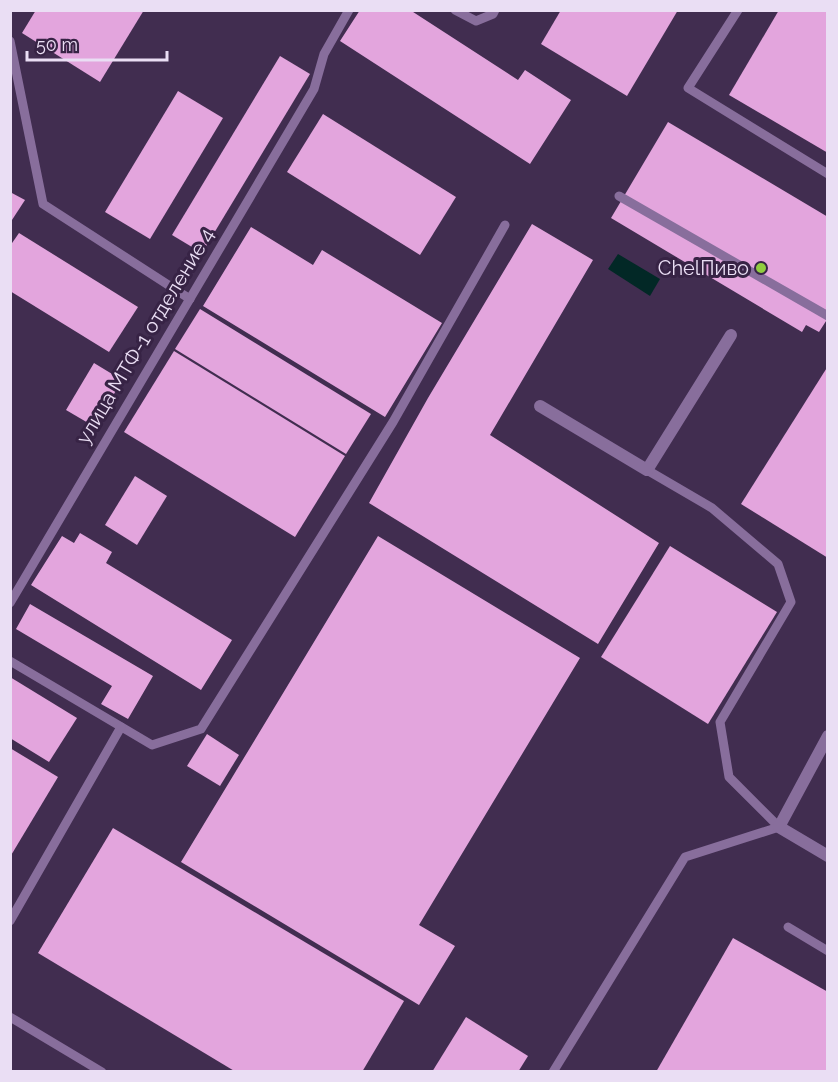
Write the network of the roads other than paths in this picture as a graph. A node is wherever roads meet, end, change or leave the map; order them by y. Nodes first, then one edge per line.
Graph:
1 (349, 10) edge
2 (454, 10) edge
3 (495, 10) edge
4 (738, 10) edge
5 (11, 44) edge
6 (828, 174) edge
7 (619, 196) dead end
8 (505, 225) dead end
9 (190, 299) junction
10 (828, 316) edge
11 (731, 335) dead end
12 (540, 406) dead end
13 (647, 470) junction
14 (10, 603) edge
15 (10, 661) edge
16 (121, 727) junction
17 (828, 736) edge
18 (779, 827) junction
19 (828, 856) edge
20 (10, 921) edge
21 (788, 927) dead end
22 (828, 951) edge
23 (10, 1017) edge
24 (102, 1071) edge
25 (553, 1071) edge

1 - 9 lane, улица МТФ-1 отделение 4
2 - 3 lane
4 - 6 lane
5 - 9 lane
7 - 10 lane
8 - 16 lane
9 - 14 lane, улица МТФ-1 отделение 4
11 - 13 street
12 - 13 street
13 - 18 lane
15 - 16 lane
16 - 20 lane
17 - 18 street
18 - 19 street
18 - 25 lane
21 - 22 lane
23 - 24 lane

